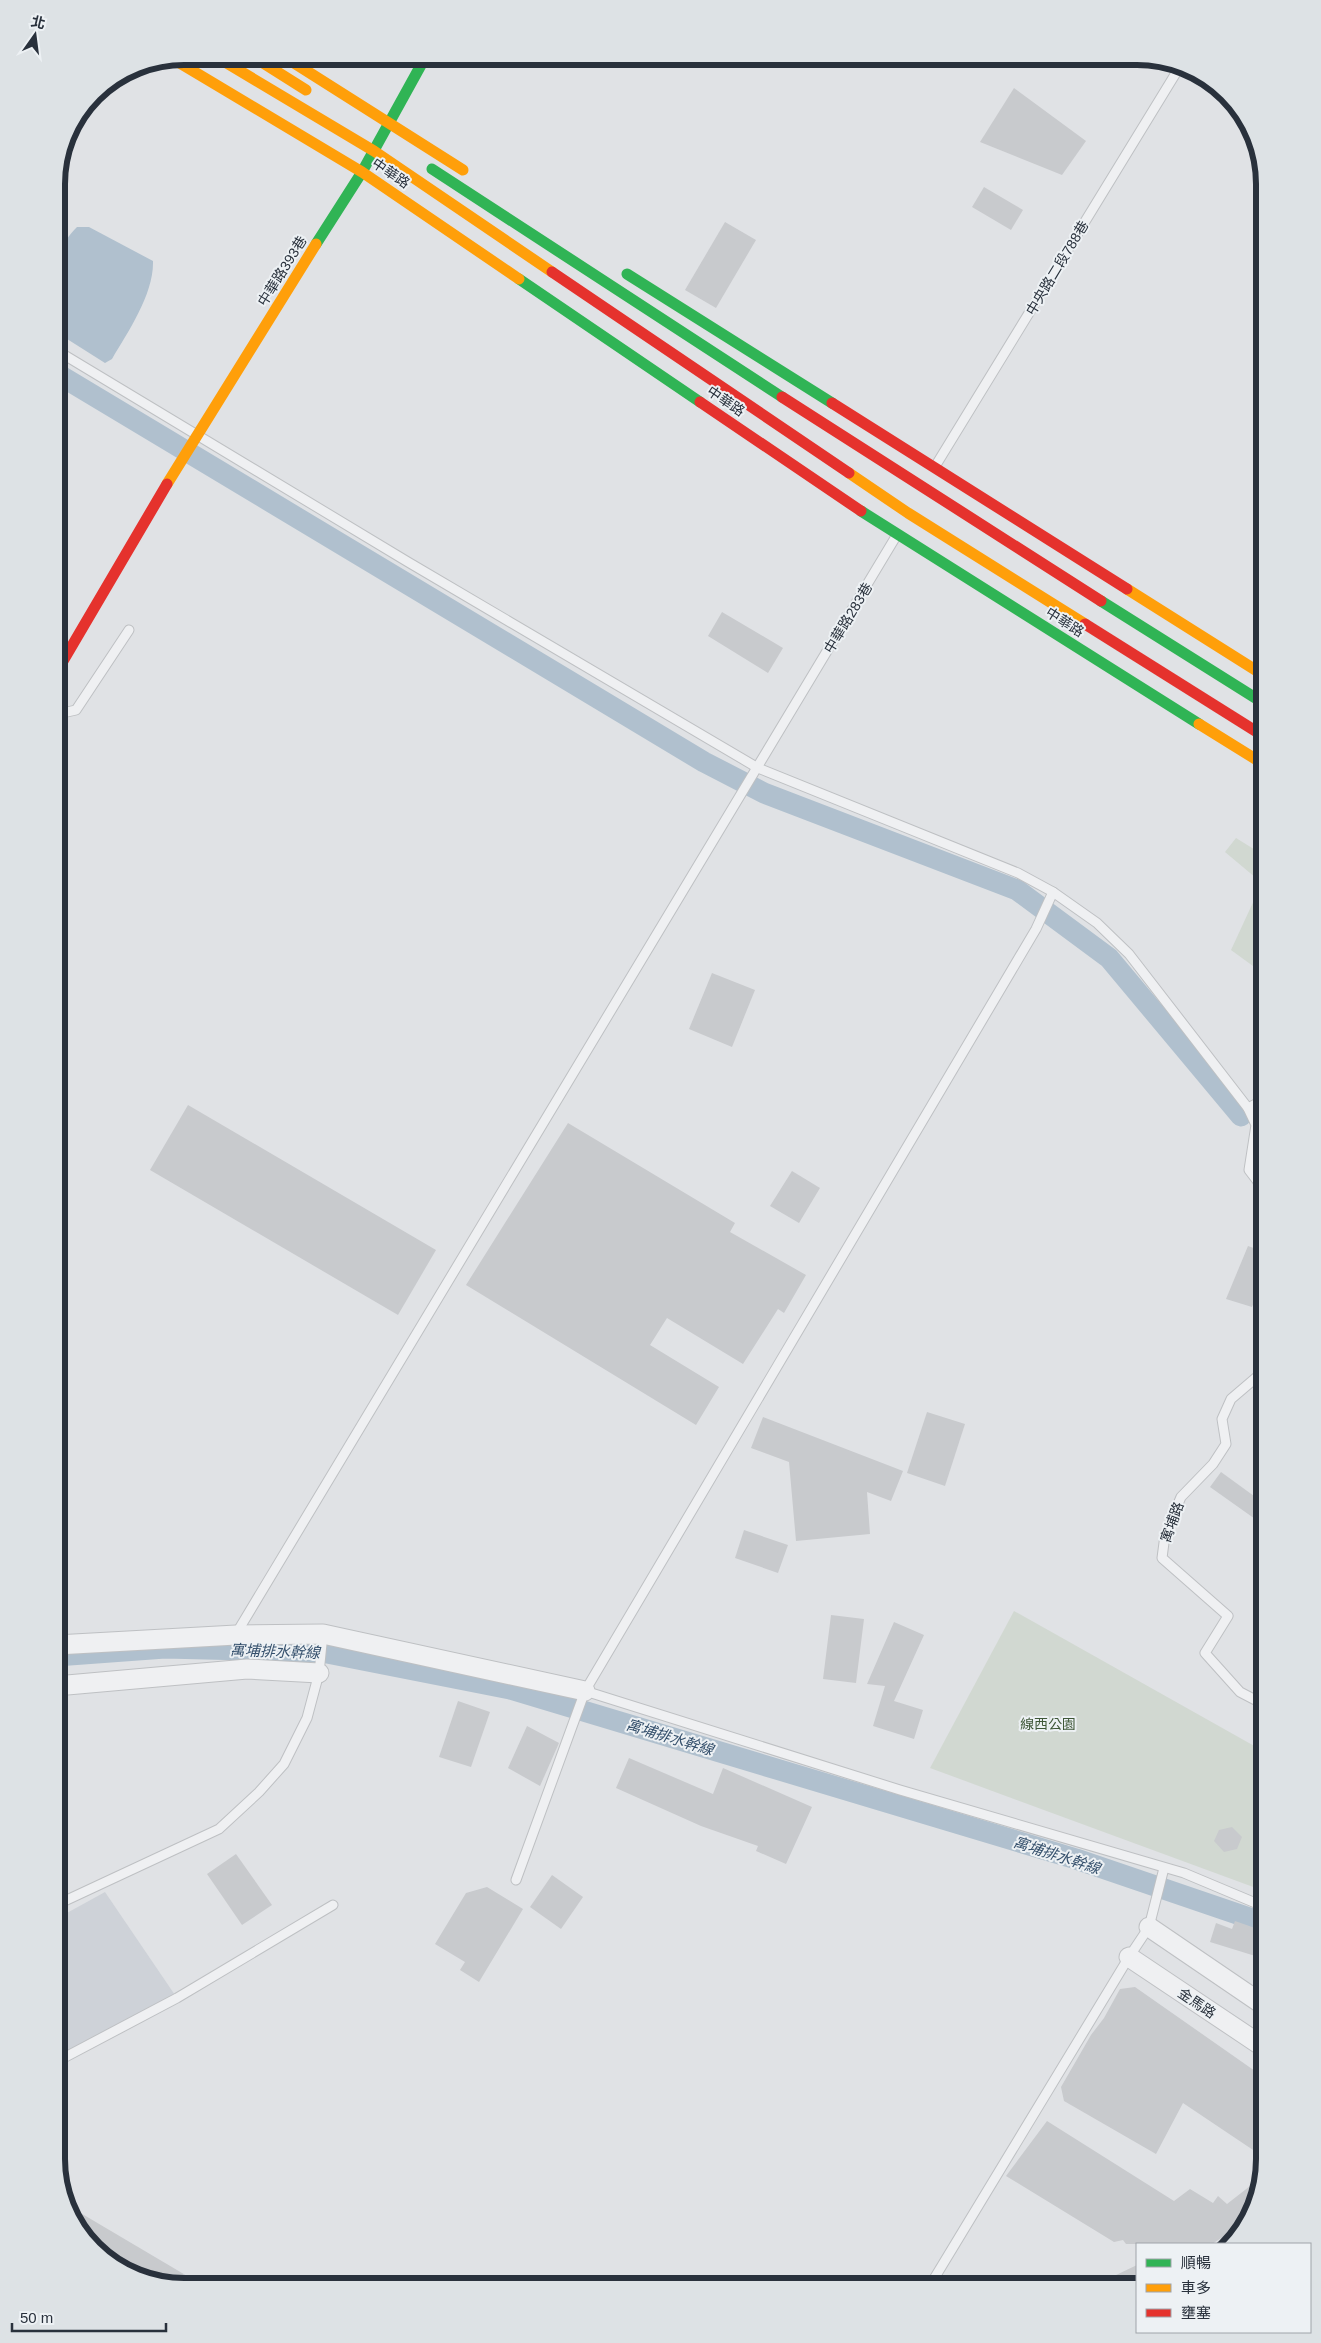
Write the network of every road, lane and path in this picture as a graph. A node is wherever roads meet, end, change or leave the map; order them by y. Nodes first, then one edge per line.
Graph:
1 (185, 65) edge
2 (230, 65) edge
3 (267, 65) edge
4 (298, 65) edge
5 (421, 65) edge
6 (1176, 71) edge
7 (317, 96) dead end
8 (390, 123) junction
9 (374, 151) junction
10 (424, 164) dead end
11 (362, 172) junction
12 (474, 177) dead end
13 (617, 268) dead end
14 (65, 355) edge
15 (197, 434) junction
16 (916, 501) junction
17 (129, 630) dead end
18 (65, 658) edge
19 (1256, 671) edge
20 (1256, 699) edge
21 (65, 710) edge
22 (1256, 731) edge
23 (1256, 759) edge
24 (758, 768) junction
25 (1053, 892) junction
26 (1256, 1103) edge
27 (1248, 1108) junction
28 (1256, 1125) edge
29 (1256, 1125) edge
30 (1256, 1179) edge
31 (1256, 1378) edge
32 (236, 1634) junction
33 (323, 1634) junction
34 (65, 1644) edge
35 (320, 1673) junction
36 (65, 1685) edge
37 (585, 1691) junction
38 (1256, 1700) edge
39 (1164, 1868) junction
40 (516, 1880) dead end
41 (65, 1901) edge
42 (334, 1904) dead end
43 (1256, 1904) edge
44 (1149, 1927) junction
45 (1129, 1957) junction
46 (1256, 2000) edge
47 (1256, 2042) edge
48 (65, 2057) edge
49 (934, 2278) edge

1 - 11 main road, 中華路
2 - 9 main road, 中華路
3 - 7 main road
4 - 8 main road
5 - 8 main road, 中華路393巷
6 - 16 lane, 中央路二段788巷
8 - 9 main road, 中華路393巷
8 - 12 main road
9 - 11 main road, 中華路393巷
9 - 16 main road, 中華路
10 - 16 main road, 中華路
11 - 15 main road, 中華路393巷
11 - 16 main road, 中華路
13 - 16 main road, 中華路
14 - 15 lane
15 - 18 main road, 中華路393巷
15 - 24 lane
16 - 19 main road, 中華路
16 - 20 main road, 中華路
16 - 22 main road, 中華路
16 - 23 main road, 中華路
16 - 24 lane, 中華路283巷
17 - 21 lane
24 - 25 lane
24 - 32 lane, 中華路283巷
25 - 27 lane
25 - 37 lane
26 - 27 lane
27 - 29 lane
28 - 30 lane
31 - 38 lane, 寓埔路
32 - 33 street
32 - 34 street
33 - 35 lane
33 - 37 street
35 - 36 street
35 - 41 lane
37 - 39 lane
37 - 40 lane
39 - 43 lane
39 - 44 lane
42 - 48 lane
44 - 45 lane
44 - 46 street
45 - 47 street, 金馬路
45 - 49 lane

